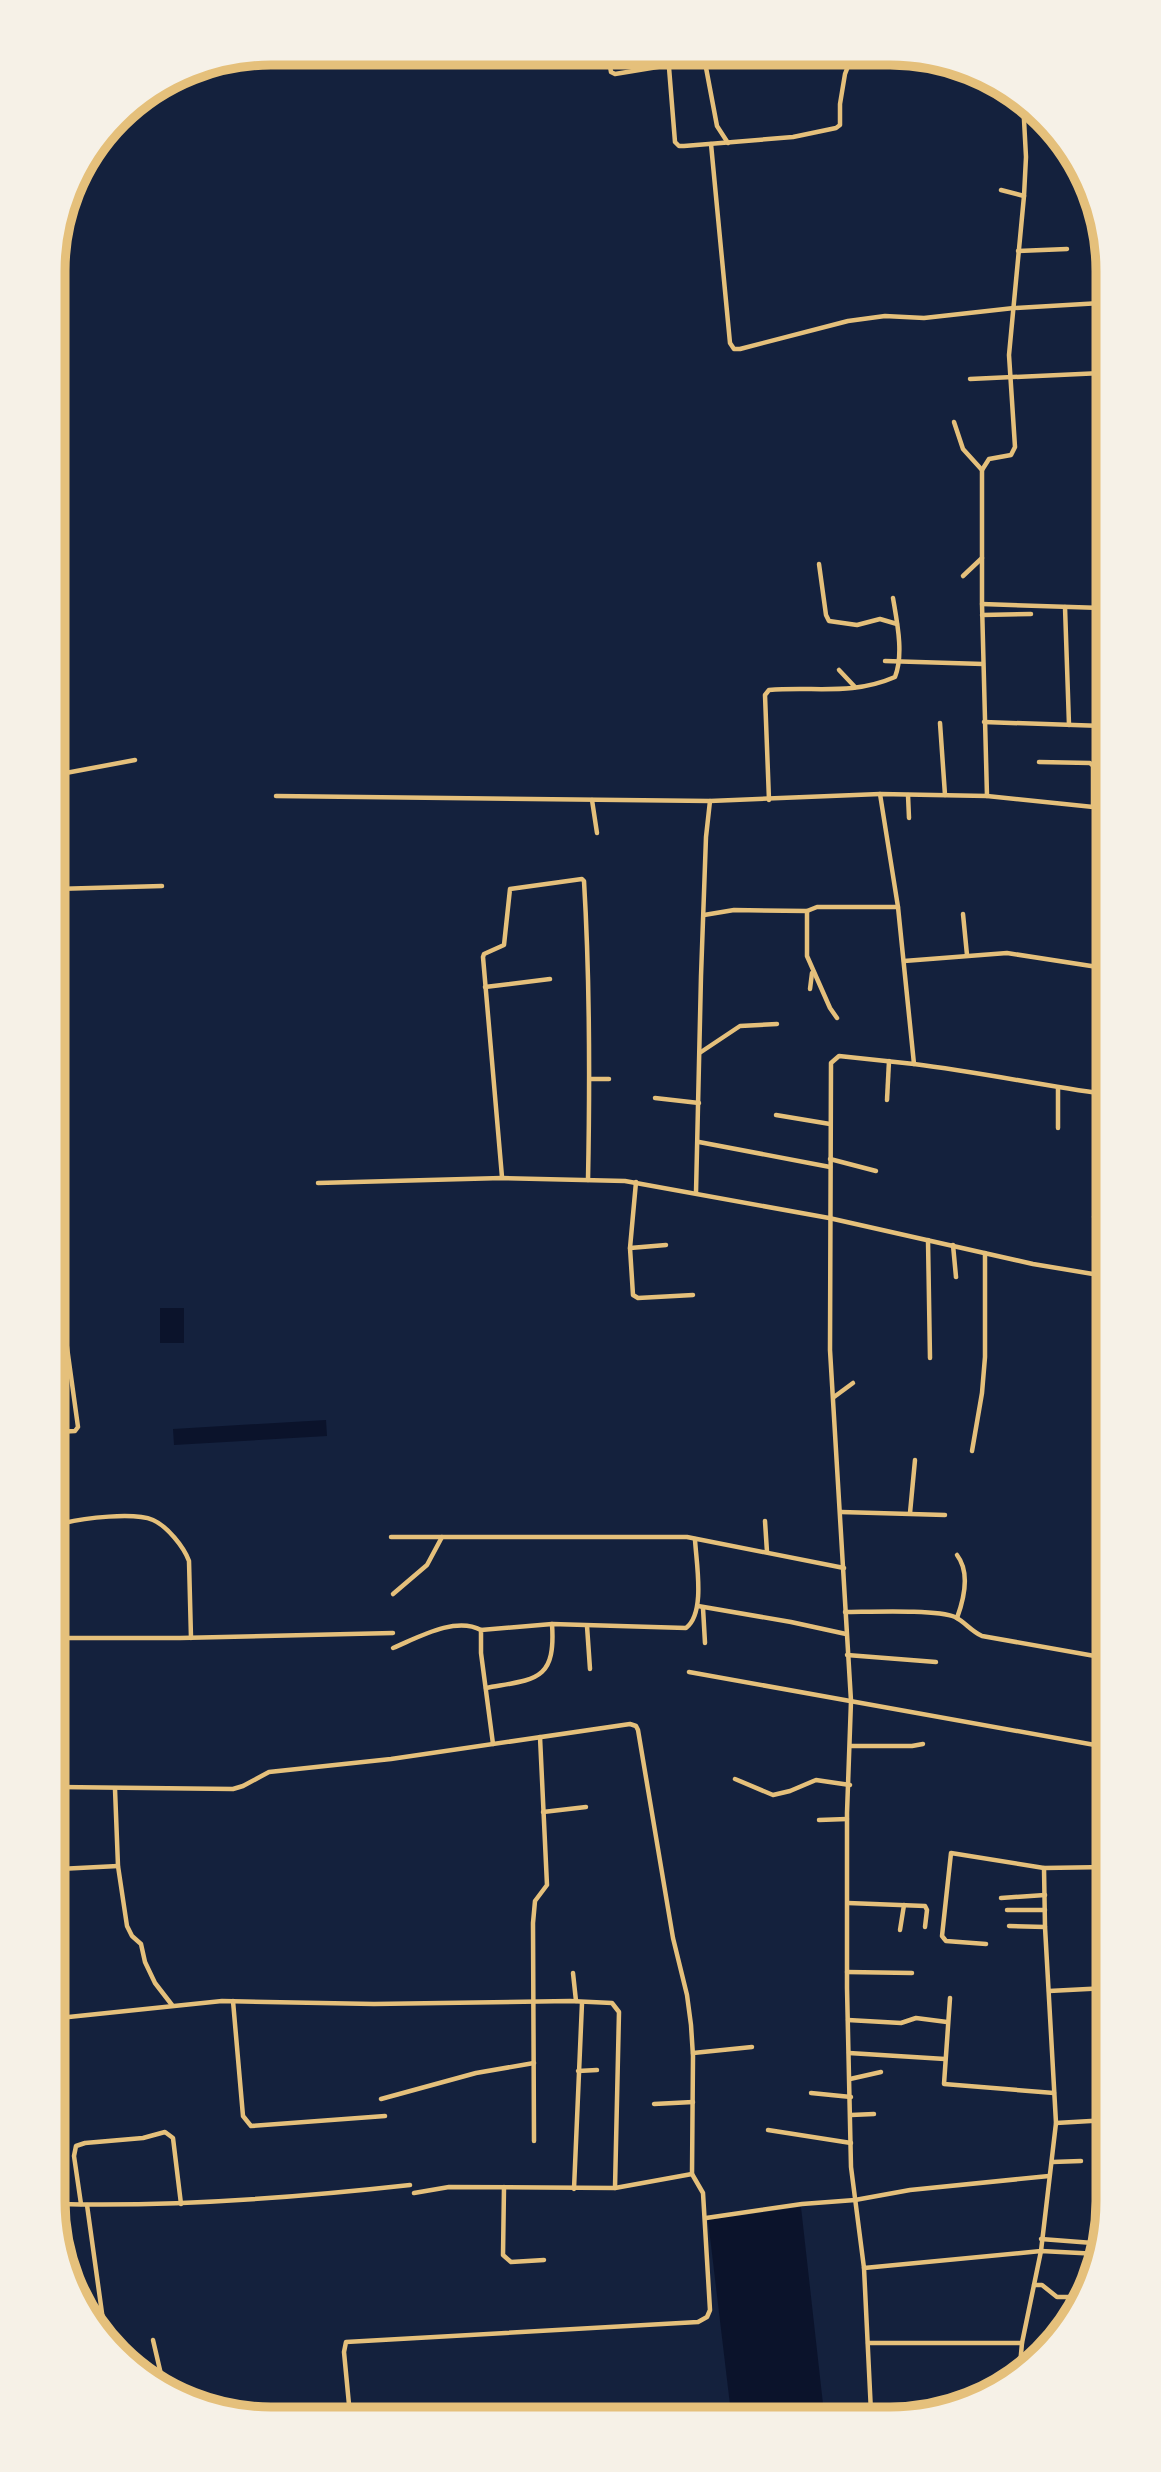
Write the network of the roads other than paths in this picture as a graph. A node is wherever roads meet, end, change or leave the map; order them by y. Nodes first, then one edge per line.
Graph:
1 (608, 65) edge
2 (664, 65) edge
3 (670, 65) edge
4 (706, 65) edge
5 (848, 65) edge
6 (1024, 114) edge
7 (728, 143) junction
8 (711, 144) junction
9 (1001, 190) dead end
10 (1024, 196) junction
11 (1067, 249) dead end
12 (1018, 251) junction
13 (1096, 303) edge
14 (1014, 307) junction
15 (1096, 373) edge
16 (1010, 377) junction
17 (970, 379) dead end
18 (954, 422) dead end
19 (982, 470) junction
20 (982, 558) junction
21 (819, 564) dead end
22 (963, 576) dead end
23 (893, 598) dead end
24 (982, 604) junction
25 (1065, 607) junction
26 (1096, 608) edge
27 (1031, 614) dead end
28 (982, 615) junction
29 (897, 624) junction
30 (885, 661) dead end
31 (899, 661) junction
32 (983, 664) junction
33 (839, 670) dead end
34 (855, 688) junction
35 (984, 722) junction
36 (940, 723) dead end
37 (1069, 725) junction
38 (1096, 726) edge
39 (135, 760) dead end
40 (1039, 762) dead end
41 (65, 773) edge
42 (880, 794) junction
43 (908, 795) junction
44 (276, 796) dead end
45 (945, 796) junction
46 (987, 796) junction
47 (592, 800) junction
48 (769, 800) junction
49 (710, 801) junction
50 (1093, 807) junction
51 (1096, 807) edge
52 (909, 818) dead end
53 (597, 833) dead end
54 (162, 886) dead end
55 (65, 889) edge
56 (898, 907) junction
57 (807, 911) junction
58 (963, 914) dead end
59 (704, 915) junction
60 (967, 955) junction
61 (904, 961) junction
62 (1096, 967) edge
63 (812, 970) junction
64 (550, 979) dead end
65 (485, 988) junction
66 (810, 989) dead end
67 (837, 1018) dead end
68 (777, 1024) dead end
69 (700, 1052) junction
70 (889, 1061) junction
71 (914, 1064) junction
72 (590, 1079) junction
73 (609, 1079) dead end
74 (1058, 1088) junction
75 (1096, 1093) edge
76 (656, 1098) dead end
77 (887, 1100) dead end
78 (699, 1103) junction
79 (776, 1115) dead end
80 (830, 1124) junction
81 (1058, 1128) dead end
82 (699, 1142) junction
83 (830, 1159) junction
84 (830, 1167) junction
85 (876, 1171) dead end
86 (502, 1178) junction
87 (588, 1180) junction
88 (636, 1182) junction
89 (317, 1183) dead end
90 (696, 1193) junction
91 (829, 1218) junction
92 (928, 1240) junction
93 (666, 1245) dead end
94 (953, 1245) junction
95 (630, 1248) junction
96 (985, 1252) junction
97 (1096, 1274) edge
98 (956, 1276) dead end
99 (694, 1295) dead end
100 (65, 1333) edge
101 (930, 1358) dead end
102 (853, 1384) dead end
103 (833, 1397) junction
104 (65, 1432) edge
105 (972, 1451) dead end
106 (915, 1460) dead end
107 (841, 1512) junction
108 (910, 1513) junction
109 (944, 1515) dead end
110 (765, 1521) dead end
111 (65, 1523) edge
112 (391, 1537) dead end
113 (442, 1537) junction
114 (695, 1539) junction
115 (768, 1552) junction
116 (957, 1555) dead end
117 (844, 1568) junction
118 (393, 1594) dead end
119 (701, 1607) junction
120 (845, 1612) junction
121 (957, 1618) junction
122 (552, 1624) junction
123 (587, 1626) junction
124 (481, 1630) junction
125 (393, 1633) dead end
126 (846, 1634) junction
127 (65, 1638) edge
128 (191, 1638) junction
129 (705, 1643) dead end
130 (393, 1648) dead end
131 (848, 1655) junction
132 (1096, 1656) edge
133 (936, 1662) dead end
134 (590, 1669) dead end
135 (689, 1672) dead end
136 (486, 1688) junction
137 (851, 1701) junction
138 (540, 1737) junction
139 (493, 1744) junction
140 (923, 1744) dead end
141 (1096, 1745) edge
142 (851, 1746) junction
143 (735, 1779) dead end
144 (850, 1785) junction
145 (65, 1787) edge
146 (115, 1789) junction
147 (586, 1807) dead end
148 (544, 1812) junction
149 (819, 1819) dead end
150 (848, 1819) junction
151 (118, 1866) junction
152 (1096, 1867) edge
153 (1044, 1868) junction
154 (65, 1869) edge
155 (1045, 1895) junction
156 (1002, 1898) dead end
157 (848, 1903) junction
158 (904, 1905) junction
159 (1007, 1910) dead end
160 (1045, 1910) junction
161 (1009, 1926) dead end
162 (925, 1927) dead end
163 (1045, 1927) junction
164 (900, 1930) dead end
165 (986, 1944) dead end
166 (847, 1972) junction
167 (573, 1973) dead end
168 (912, 1973) dead end
169 (1096, 1989) edge
170 (1049, 1991) junction
171 (950, 1998) dead end
172 (233, 2001) junction
173 (534, 2001) junction
174 (579, 2002) junction
175 (173, 2006) junction
176 (65, 2017) edge
177 (848, 2020) junction
178 (947, 2021) junction
179 (752, 2047) dead end
180 (693, 2053) junction
181 (849, 2053) junction
182 (945, 2059) junction
183 (534, 2063) junction
184 (597, 2070) dead end
185 (578, 2071) junction
186 (881, 2073) dead end
187 (850, 2079) junction
188 (811, 2093) dead end
189 (1054, 2093) junction
190 (851, 2097) junction
191 (381, 2099) dead end
192 (693, 2102) junction
193 (654, 2105) dead end
194 (874, 2114) dead end
195 (851, 2115) junction
196 (385, 2116) dead end
197 (1096, 2121) edge
198 (1056, 2123) junction
199 (768, 2130) dead end
200 (534, 2141) dead end
201 (851, 2143) junction
202 (1081, 2161) dead end
203 (1052, 2162) junction
204 (692, 2174) junction
205 (1049, 2175) junction
206 (410, 2185) dead end
207 (504, 2187) junction
208 (615, 2188) junction
209 (574, 2189) junction
210 (414, 2193) dead end
211 (855, 2200) junction
212 (65, 2204) edge
213 (80, 2204) junction
214 (181, 2204) junction
215 (87, 2205) junction
216 (706, 2218) junction
217 (1041, 2239) junction
218 (1091, 2244) edge
219 (1041, 2251) junction
220 (1089, 2253) edge
221 (544, 2260) dead end
222 (864, 2268) junction
223 (1034, 2285) junction
224 (1072, 2297) edge
225 (103, 2321) edge
226 (153, 2340) dead end
227 (868, 2343) junction
228 (1022, 2343) junction
229 (1020, 2361) edge
230 (161, 2375) edge
231 (349, 2407) edge
232 (871, 2407) edge

1 - 2 street
3 - 8 street
4 - 7 street
5 - 7 street
6 - 10 street
7 - 8 street
8 - 14 street
9 - 10 street
10 - 12 street
11 - 12 street
12 - 14 street
13 - 14 street
14 - 16 street
15 - 16 street
16 - 17 street
16 - 19 street
18 - 19 street
19 - 20 street
20 - 22 street
20 - 24 street
21 - 29 street
23 - 29 street
24 - 25 street
24 - 28 street
25 - 26 street
25 - 37 street
27 - 28 street
28 - 32 street
29 - 31 street
30 - 31 street
31 - 32 street
31 - 34 street
32 - 35 street
33 - 34 street
34 - 48 street
35 - 37 street
35 - 46 street
36 - 45 street
37 - 38 street
39 - 41 street
40 - 50 street
42 - 43 street
42 - 48 street
42 - 56 street
43 - 45 street
43 - 52 street
44 - 47 street
45 - 46 street
46 - 50 street
47 - 49 street
47 - 53 street
48 - 49 street
49 - 59 street
50 - 51 street
54 - 55 street
56 - 57 street
56 - 61 street
57 - 59 street
57 - 63 street
58 - 60 street
59 - 69 street
60 - 61 street
60 - 62 street
61 - 71 street
63 - 66 street
63 - 67 street
64 - 65 street
65 - 72 street
65 - 86 street
68 - 69 street
69 - 78 street
70 - 71 street
70 - 77 street
70 - 80 street
71 - 74 street
72 - 73 street
72 - 87 street
74 - 75 street
74 - 81 street
76 - 78 street
78 - 82 street
79 - 80 street
80 - 83 street
82 - 84 street
82 - 90 street
83 - 84 street
83 - 85 street
84 - 91 street
86 - 87 street
86 - 89 street
87 - 88 street
88 - 90 street
88 - 95 street
90 - 91 street
91 - 92 street
91 - 103 street
92 - 94 street
92 - 101 street
93 - 95 street
94 - 96 street
94 - 98 street
95 - 99 street
96 - 97 street
96 - 105 street
100 - 104 street
102 - 103 street
103 - 107 street
106 - 108 street
107 - 108 street
107 - 117 street
108 - 109 street
110 - 115 street
111 - 128 street
112 - 113 street
113 - 114 street
113 - 118 street
114 - 115 street
114 - 119 street
115 - 117 street
116 - 121 street
117 - 120 street
119 - 123 street
119 - 126 street
119 - 129 street
120 - 121 street
120 - 126 street
121 - 132 street
122 - 123 street
122 - 124 street
122 - 136 street
123 - 134 street
124 - 130 street
124 - 136 street
125 - 128 street
126 - 131 street
127 - 128 street
131 - 133 street
131 - 137 street
135 - 137 street
136 - 139 street
137 - 141 street
137 - 142 street
138 - 139 street
138 - 148 street
138 - 180 street
139 - 146 street
140 - 142 street
142 - 144 street
143 - 144 street
144 - 150 street
145 - 146 street
146 - 151 street
147 - 148 street
148 - 173 street
149 - 150 street
150 - 157 street
151 - 154 street
151 - 175 street
152 - 153 street
153 - 155 street
153 - 165 street
155 - 156 street
155 - 160 street
157 - 158 street
157 - 166 street
158 - 162 street
158 - 164 street
159 - 160 street
160 - 163 street
161 - 163 street
163 - 170 street
166 - 168 street
166 - 177 street
167 - 174 street
169 - 170 street
170 - 189 street
171 - 178 street
172 - 173 street
172 - 175 street
172 - 196 street
173 - 174 street
173 - 183 street
174 - 185 street
174 - 208 street
175 - 176 street
177 - 178 street
177 - 181 street
178 - 182 street
179 - 180 street
180 - 192 street
181 - 182 street
181 - 187 street
182 - 189 street
183 - 191 street
183 - 200 street
184 - 185 street
185 - 209 street
186 - 187 street
187 - 190 street
188 - 190 street
189 - 198 street
190 - 195 street
192 - 193 street
192 - 204 street
194 - 195 street
195 - 201 street
197 - 198 street
198 - 203 street
199 - 201 street
201 - 211 street
202 - 203 street
203 - 205 street
204 - 208 street
204 - 216 street
205 - 211 street
205 - 217 street
206 - 214 street
207 - 209 street
207 - 210 street
207 - 221 street
208 - 209 street
211 - 216 street
211 - 222 street
212 - 213 street
213 - 214 street
213 - 215 street
214 - 215 street
215 - 225 street
216 - 231 street
217 - 218 street
217 - 219 street
219 - 220 street
219 - 222 street
219 - 223 street
222 - 227 street
223 - 224 street
223 - 228 street
226 - 230 street
227 - 228 street
227 - 232 street
228 - 229 street

